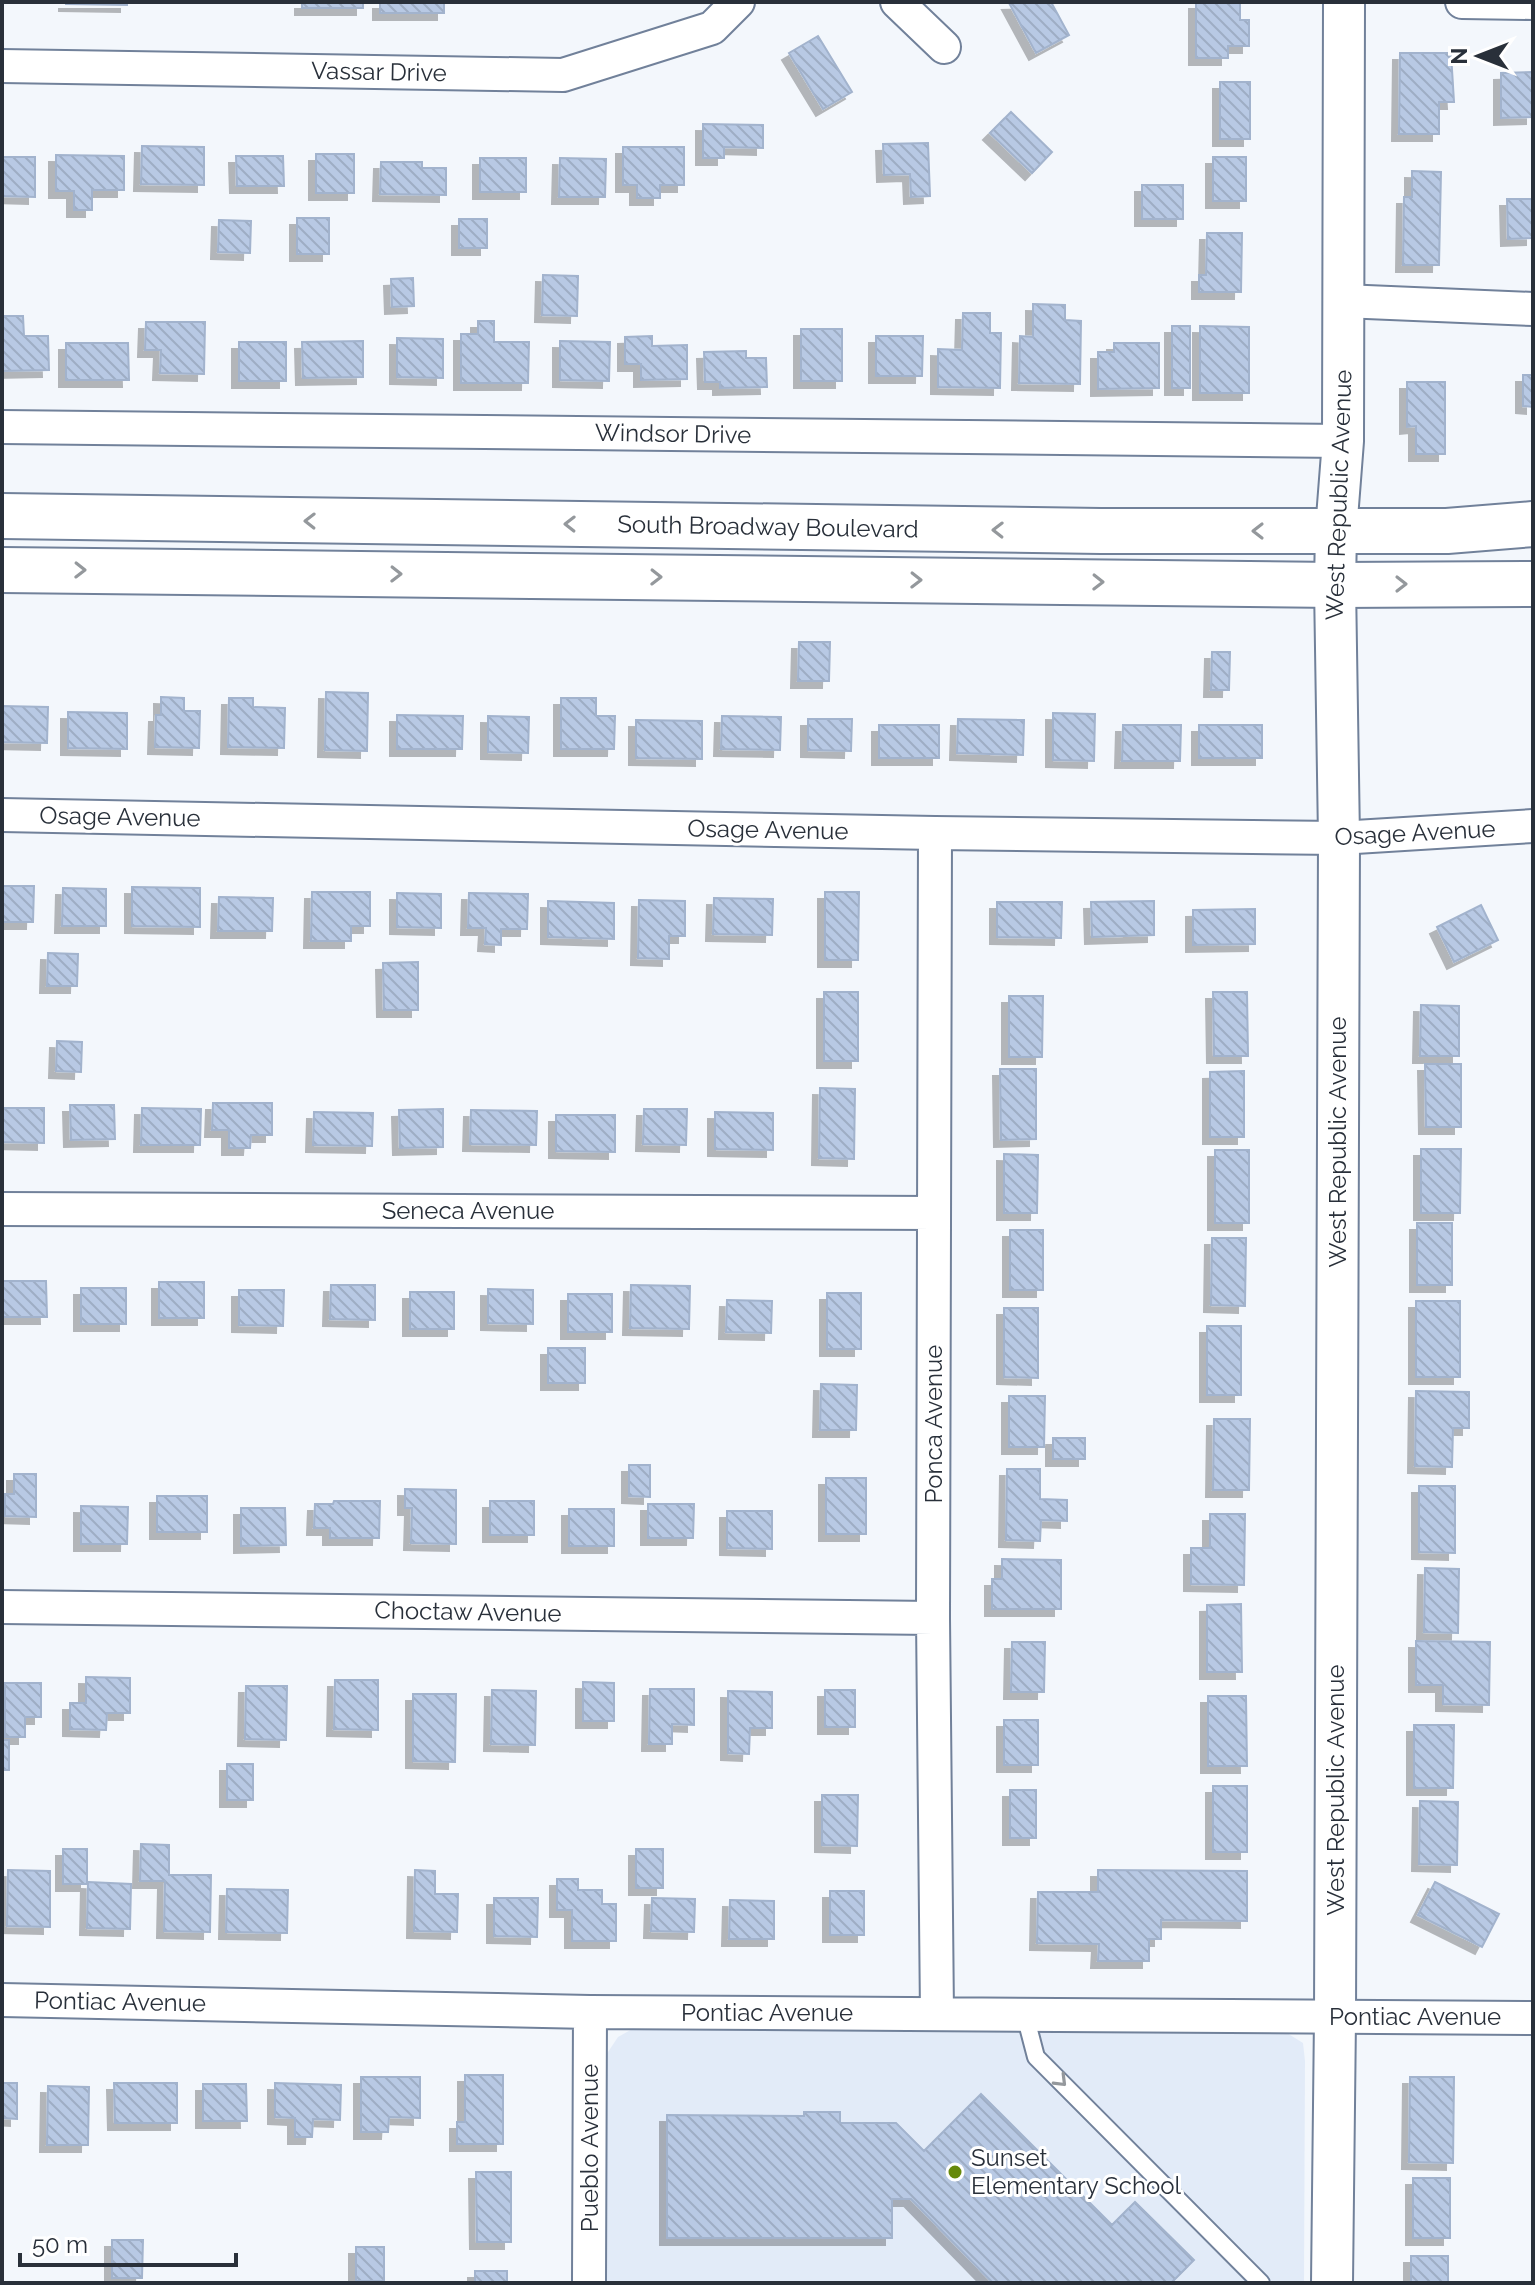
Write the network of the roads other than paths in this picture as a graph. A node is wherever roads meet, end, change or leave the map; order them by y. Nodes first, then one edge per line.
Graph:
1 (738, 2) edge
2 (897, 2) edge
3 (1344, 2) edge
4 (1462, 2) edge
5 (1533, 3) edge
6 (944, 47) dead end
7 (2, 66) edge
8 (1343, 301) junction
9 (1533, 309) edge
10 (2, 427) edge
11 (1343, 441) junction
12 (2, 516) edge
13 (1533, 524) edge
14 (1336, 531) junction
15 (2, 570) edge
16 (1533, 584) edge
17 (1335, 585) junction
18 (2, 815) edge
19 (1533, 826) edge
20 (935, 833) junction
21 (1339, 838) junction
22 (2, 1209) edge
23 (934, 1213) junction
24 (2, 1607) edge
25 (933, 1618) junction
26 (2, 2000) edge
27 (590, 2012) junction
28 (937, 2014) junction
29 (1025, 2015) junction
30 (1335, 2017) junction
31 (1533, 2018) edge
32 (589, 2283) edge
33 (1261, 2283) edge
34 (1332, 2283) edge

1 - 7 street, Vassar Drive
2 - 6 street
3 - 8 street, West Republic Avenue
4 - 5 street
8 - 9 street
8 - 11 street, West Republic Avenue
10 - 11 street, Windsor Drive
11 - 14 street, West Republic Avenue
14 -> 12 main road, South Broadway Boulevard
13 - 14 main road, South Broadway Boulevard
14 - 17 street, West Republic Avenue
15 -> 17 main road, South Broadway Boulevard
17 -> 16 main road, South Broadway Boulevard
17 - 21 street, West Republic Avenue
18 - 20 street, Osage Avenue
19 - 21 street, Osage Avenue
20 - 21 street, Osage Avenue
20 - 23 street, Ponca Avenue
21 - 30 street, West Republic Avenue
22 - 23 street, Seneca Avenue
23 - 25 street, Ponca Avenue
24 - 25 street, Choctaw Avenue
25 - 28 street, Ponca Avenue
26 - 27 street, Pontiac Avenue
27 - 28 street, Pontiac Avenue
27 - 32 street, Pueblo Avenue
28 - 29 street, Pontiac Avenue
29 - 30 street, Pontiac Avenue
29 -> 33 lane
30 - 31 street, Pontiac Avenue
30 - 34 street, West Republic Avenue

